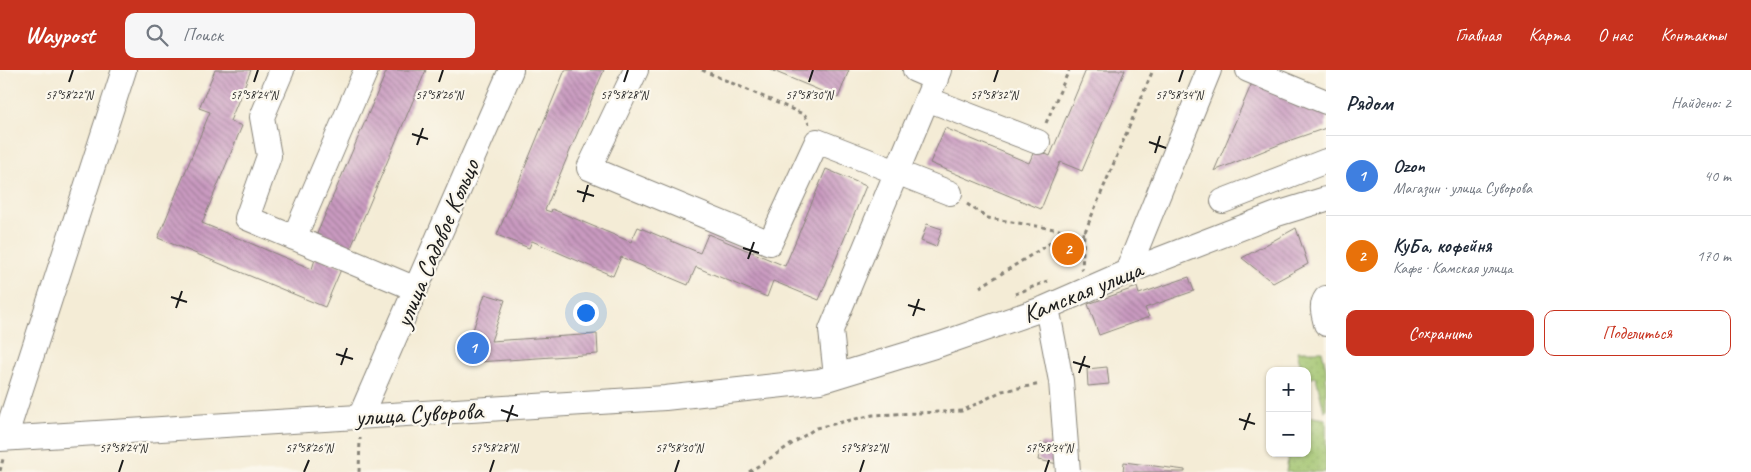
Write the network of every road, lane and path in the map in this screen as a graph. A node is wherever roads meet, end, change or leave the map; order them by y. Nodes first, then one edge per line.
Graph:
1 (124, 70) edge
2 (282, 70) edge
3 (366, 70) edge
4 (511, 70) edge
5 (636, 70) edge
6 (702, 70) edge
7 (1069, 70) edge
8 (1153, 70) edge
9 (1208, 70) edge
10 (1248, 70) edge
11 (929, 80) edge
12 (1326, 102) edge
13 (817, 141) junction
14 (1038, 142) joint
15 (1326, 161) edge
16 (897, 172) junction
17 (950, 193) joint
18 (1326, 200) edge
19 (1223, 201) dead end
20 (1068, 232) junction
21 (1084, 234) junction
22 (294, 238) junction
23 (1073, 272) dead end
24 (1127, 272) junction
25 (1055, 279) dead end
26 (980, 287) dead end
27 (416, 289) junction
28 (1012, 295) dead end
29 (1326, 298) edge
30 (1045, 308) junction
31 (1326, 324) edge
32 (836, 376) junction
33 (1060, 381) junction
34 (360, 417) junction
35 (2, 439) edge
36 (359, 472) edge
37 (749, 472) edge
38 (1068, 472) edge

1 - 35 street
2 - 22 street
3 - 22 street
4 - 27 street, улица Садовое Кольцо
5 - 13 street
6 - 13 path
7 - 14 path
8 - 21 path
9 - 24 street
10 - 12 street
11 - 14 street
11 - 16 street
13 - 16 street
15 - 19 street
16 - 17 street
16 - 32 street
17 - 20 path
18 - 24 street, Камская улица
20 - 21 path
20 - 26 path
21 - 23 path
22 - 27 street
24 - 30 street, Камская улица
25 - 28 path
27 - 34 street, улица Садовое Кольцо
29 - 31 street
30 - 32 street, Камская улица
30 - 33 street
32 - 34 street, улица Суворова
33 - 37 path
33 - 38 street
34 - 35 street, улица Суворова
34 - 36 path

